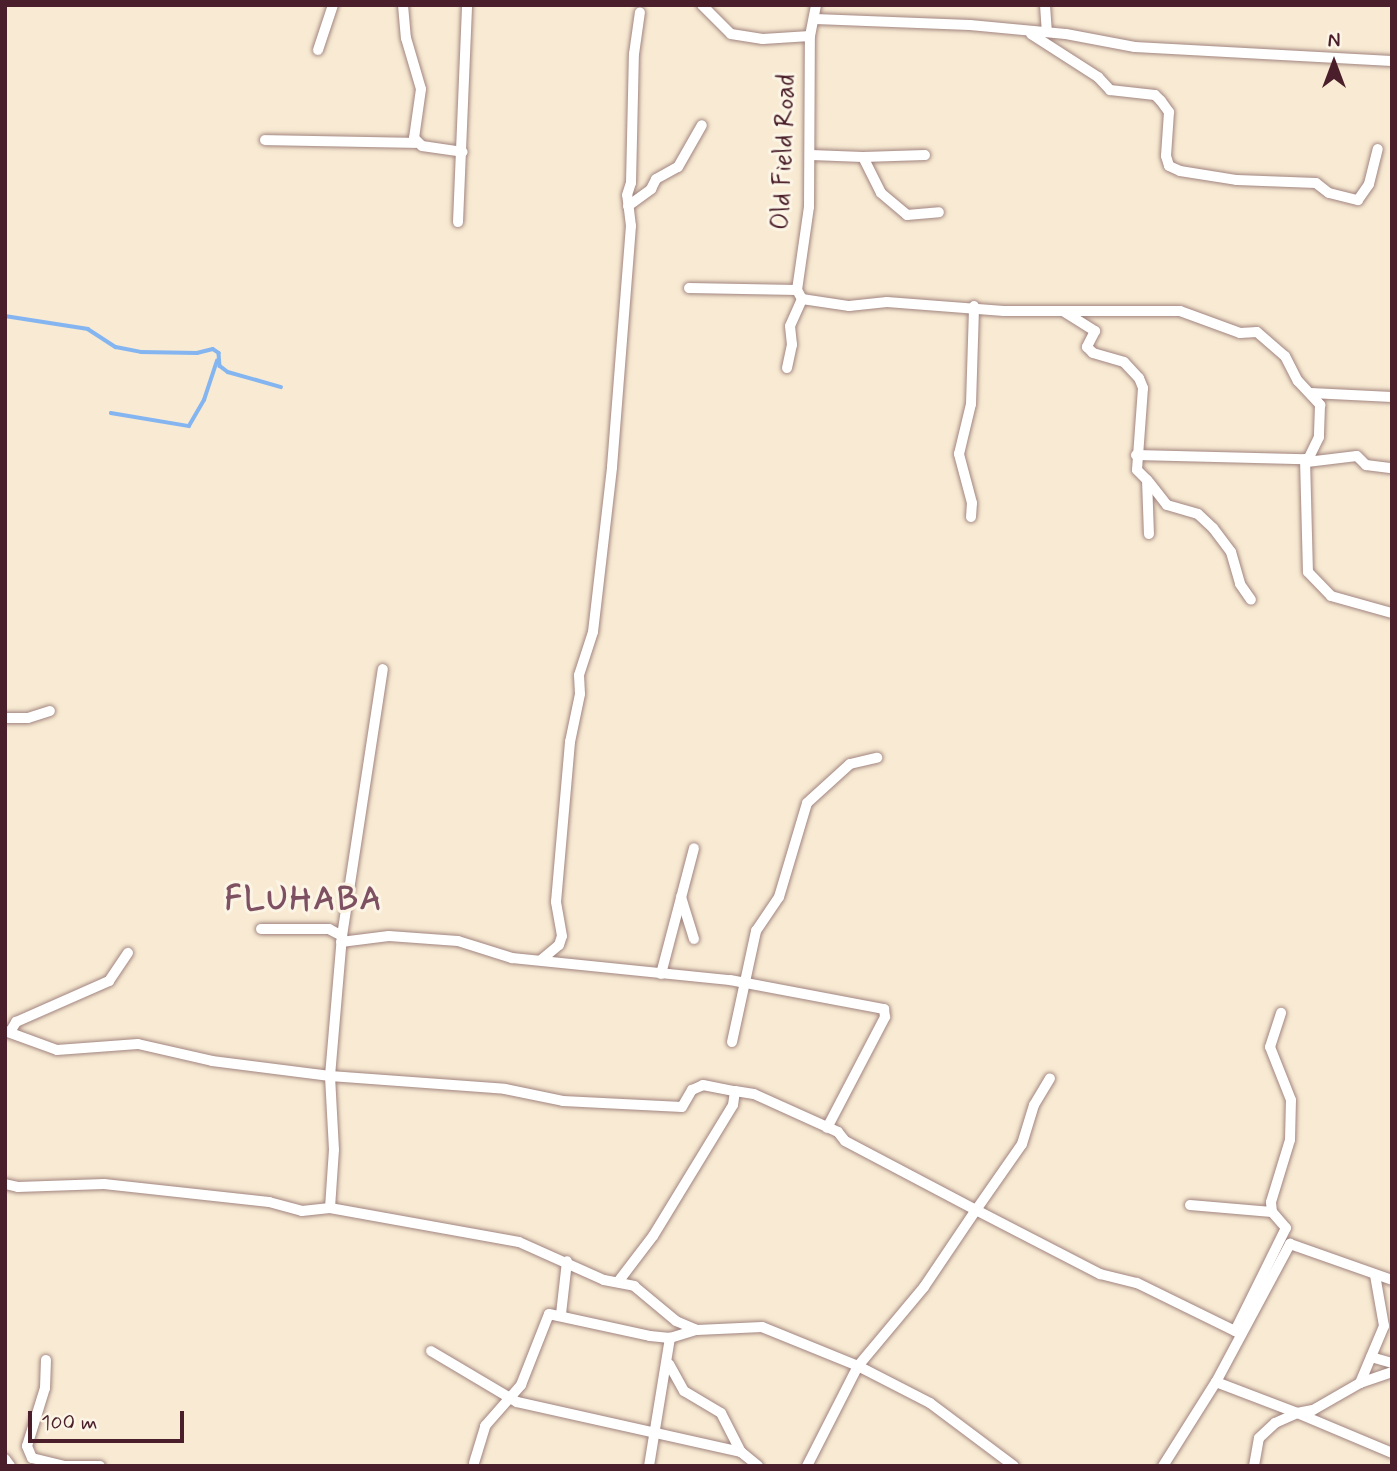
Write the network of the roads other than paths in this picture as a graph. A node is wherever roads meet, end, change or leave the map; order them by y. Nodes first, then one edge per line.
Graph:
1 (333, 5) edge
2 (403, 5) edge
3 (467, 5) edge
4 (702, 5) edge
5 (816, 5) edge
6 (1045, 5) edge
7 (640, 12) dead end
8 (815, 19) junction
9 (1026, 32) junction
10 (1047, 32) junction
11 (810, 36) junction
12 (318, 50) dead end
13 (1392, 61) edge
14 (702, 125) dead end
15 (265, 140) dead end
16 (416, 143) junction
17 (1378, 149) dead end
18 (463, 152) junction
19 (811, 155) junction
20 (925, 155) dead end
21 (863, 157) junction
22 (628, 206) junction
23 (939, 212) dead end
24 (458, 222) dead end
25 (690, 288) dead end
26 (800, 294) junction
27 (974, 306) junction
28 (1063, 312) junction
29 (787, 368) dead end
30 (1311, 393) junction
31 (1392, 397) edge
32 (1136, 455) junction
33 (1307, 462) junction
34 (1392, 468) edge
35 (1147, 480) junction
36 (971, 517) dead end
37 (1149, 534) dead end
38 (1251, 600) dead end
39 (1392, 613) edge
40 (383, 669) dead end
41 (50, 711) dead end
42 (5, 718) edge
43 (877, 758) dead end
44 (694, 848) dead end
45 (681, 897) junction
46 (261, 929) dead end
47 (342, 939) junction
48 (694, 939) dead end
49 (128, 953) dead end
50 (541, 960) junction
51 (662, 974) junction
52 (742, 984) junction
53 (1281, 1013) dead end
54 (8, 1032) edge
55 (732, 1042) dead end
56 (330, 1076) junction
57 (1050, 1078) dead end
58 (734, 1091) junction
59 (827, 1128) junction
60 (5, 1184) edge
61 (1191, 1205) dead end
62 (330, 1208) junction
63 (976, 1210) junction
64 (1272, 1212) junction
65 (566, 1261) junction
66 (1375, 1275) junction
67 (1392, 1280) edge
68 (618, 1282) junction
69 (561, 1314) junction
70 (697, 1330) junction
71 (1238, 1333) junction
72 (670, 1338) junction
73 (431, 1351) dead end
74 (1371, 1357) junction
75 (46, 1360) dead end
76 (1392, 1363) edge
77 (669, 1364) junction
78 (858, 1366) junction
79 (1392, 1372) edge
80 (1216, 1382) junction
81 (1360, 1383) junction
82 (508, 1397) junction
83 (1297, 1413) junction
84 (651, 1434) junction
85 (741, 1452) junction
86 (1392, 1452) edge
87 (5, 1460) edge
88 (27, 1462) edge
89 (474, 1463) dead end
90 (10, 1466) edge
91 (100, 1466) edge
92 (649, 1466) edge
93 (758, 1466) edge
94 (807, 1466) edge
95 (1014, 1466) edge
96 (1163, 1466) edge
97 (1254, 1466) edge

1 - 12 street
2 - 16 street
3 - 18 street
4 - 11 street
5 - 8 street, Old Field Road
6 - 10 street
7 - 22 street
8 - 9 street
8 - 11 street, Old Field Road
9 - 10 street
9 - 17 street
10 - 13 street
11 - 19 street, Old Field Road
14 - 22 street
15 - 16 street
16 - 18 street
18 - 24 street
19 - 21 street
19 - 26 street, Old Field Road
20 - 21 street
21 - 23 street
22 - 50 street
25 - 26 street
26 - 27 street
26 - 29 street, Old Field Road
27 - 28 street
27 - 36 street
28 - 30 street
28 - 32 street
30 - 31 street
30 - 33 street
32 - 33 street
32 - 35 street
33 - 34 street
33 - 39 street
35 - 37 street
35 - 38 street
40 - 47 street
41 - 42 street
43 - 52 street
44 - 45 street
45 - 48 street
45 - 51 street
46 - 47 street
47 - 50 street
47 - 56 street
49 - 54 street
50 - 51 street
51 - 52 street
52 - 55 street
52 - 59 street
53 - 64 street
54 - 56 street
56 - 58 street
56 - 62 street
57 - 63 street
58 - 59 street
58 - 68 street
59 - 63 street
60 - 62 street
61 - 64 street
62 - 65 street
63 - 71 street
63 - 78 street
64 - 71 street
65 - 68 street
65 - 69 street
66 - 67 street
66 - 71 street
66 - 74 street
68 - 70 street
69 - 72 street
69 - 82 street
70 - 72 street
70 - 78 street
71 - 80 street
72 - 77 street
73 - 82 street
74 - 76 street
74 - 81 street
75 - 88 street
77 - 84 street
77 - 85 street
78 - 94 street
78 - 95 street
79 - 81 street
80 - 83 street
80 - 96 street
81 - 83 street
82 - 84 street
82 - 89 street
83 - 86 street
83 - 97 street
84 - 85 street
84 - 92 street
85 - 93 street
87 - 90 street
88 - 91 street

